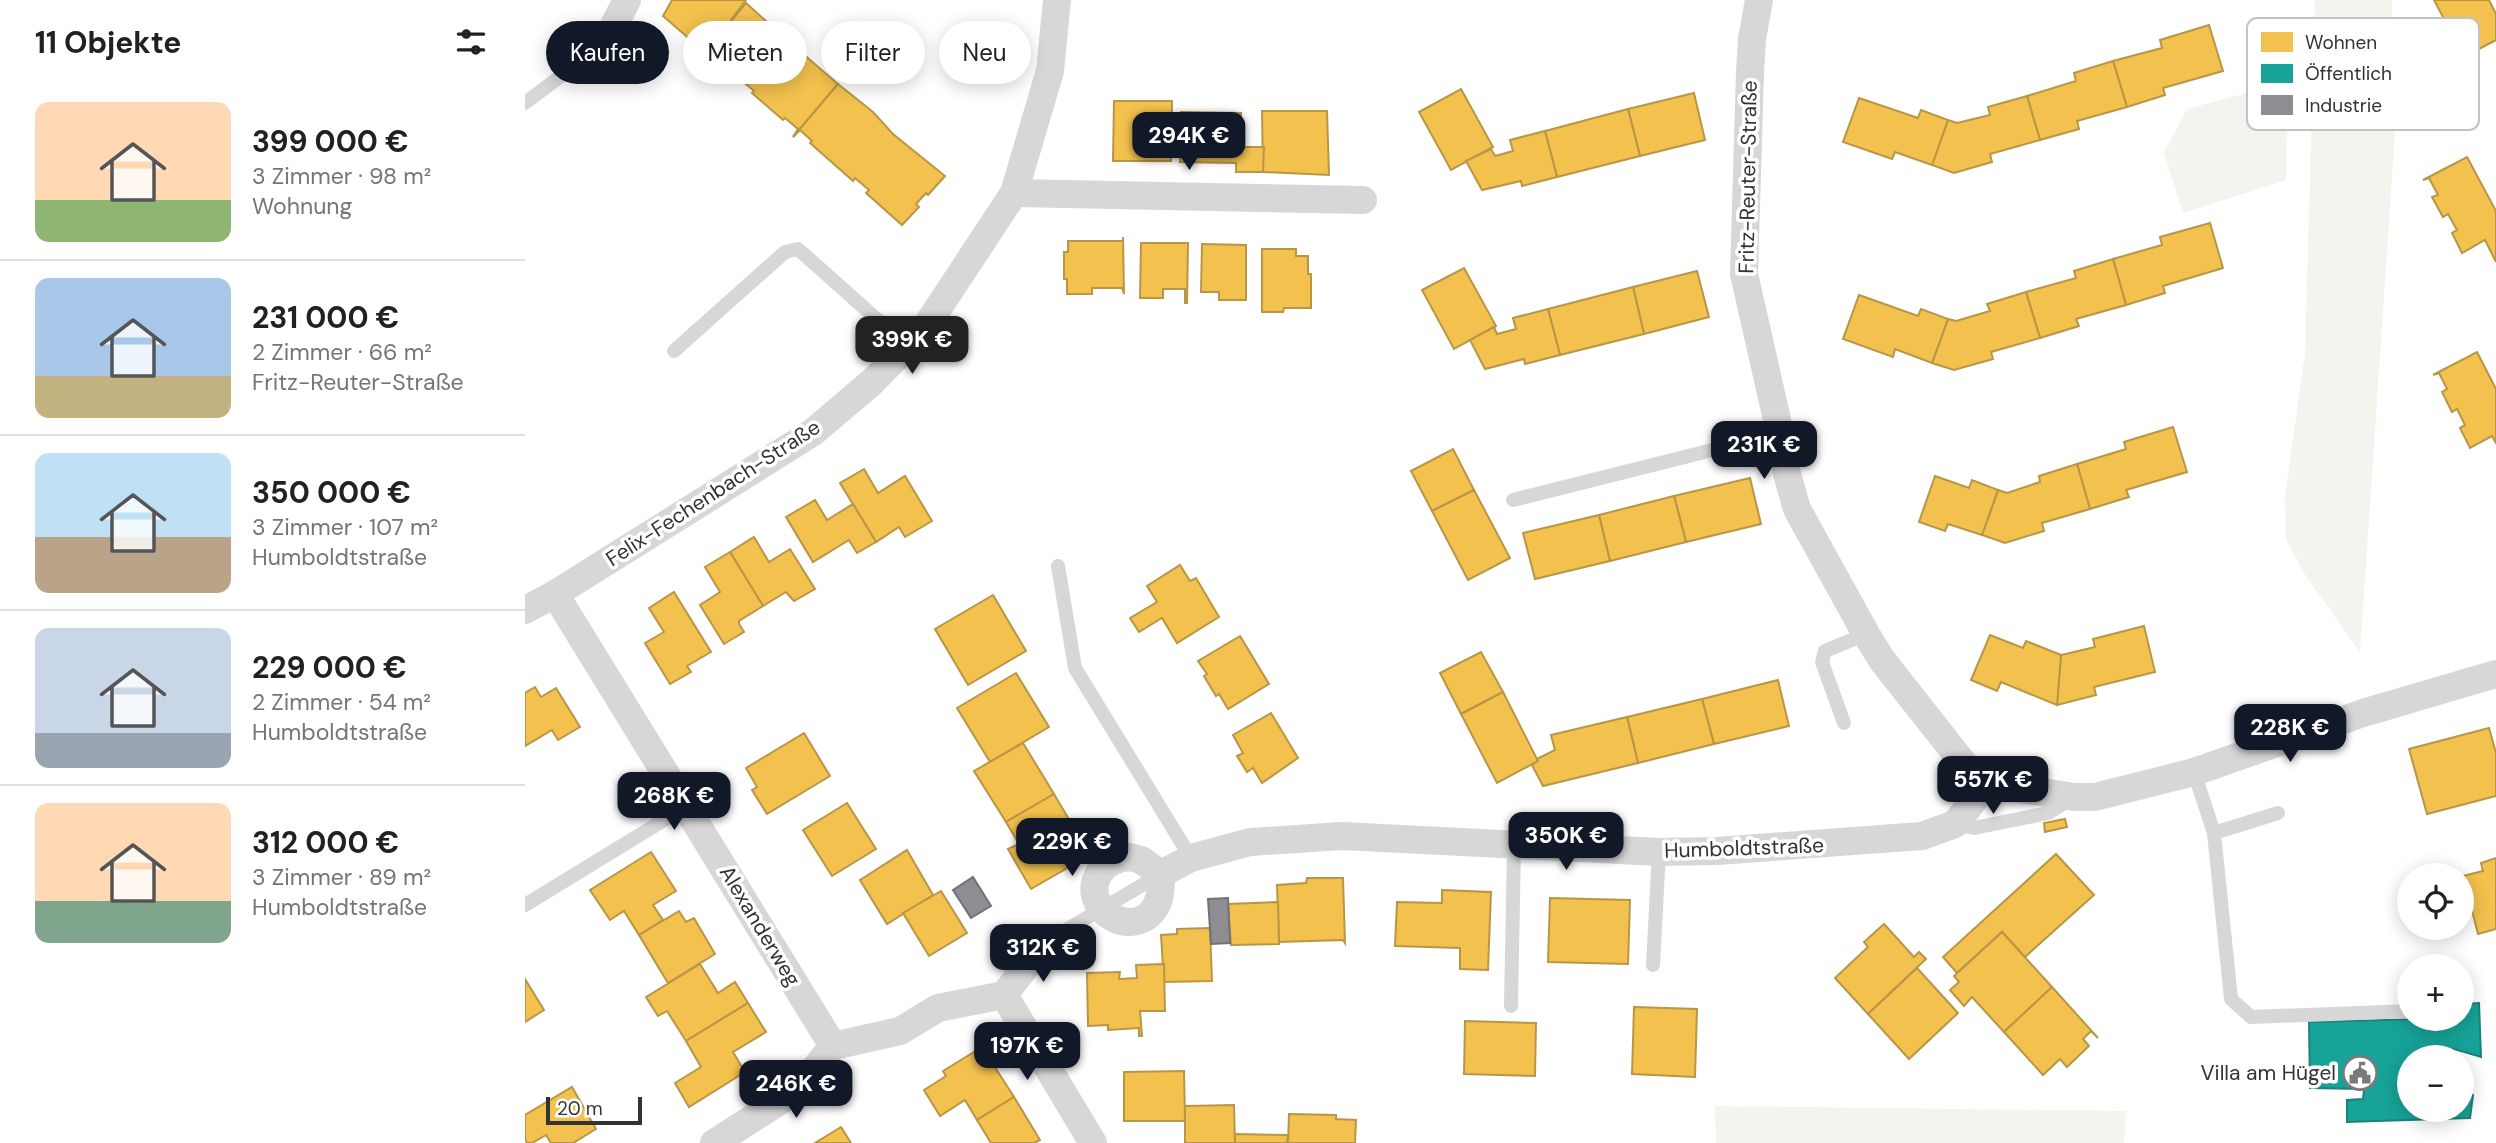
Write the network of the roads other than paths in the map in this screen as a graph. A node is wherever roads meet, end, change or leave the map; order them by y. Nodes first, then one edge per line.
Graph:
1 (627, 0) edge
2 (1056, 0) edge
3 (1759, 0) edge
4 (616, 21) edge
5 (550, 84) edge
6 (525, 103) edge
7 (1014, 193) junction
8 (1363, 200) dead end
9 (907, 346) junction
10 (674, 351) dead end
11 (1780, 433) junction
12 (1513, 500) dead end
13 (1058, 566) dead end
14 (555, 594) junction
15 (525, 610) edge
16 (1866, 635) junction
17 (2496, 674) edge
18 (1844, 723) dead end
19 (2194, 772) junction
20 (1979, 783) junction
21 (2075, 797) junction
22 (687, 806) junction
23 (2278, 813) dead end
24 (1955, 824) junction
25 (2214, 834) junction
26 (1514, 846) junction
27 (1659, 852) junction
28 (1191, 858) junction
29 (1161, 874) junction
30 (525, 905) edge
31 (1101, 908) junction
32 (1044, 943) joint
33 (1653, 965) dead end
34 (1004, 995) junction
35 (1511, 1006) dead end
36 (2397, 1011) edge
37 (833, 1046) junction
38 (714, 1143) edge
39 (1093, 1143) edge

1 - 4 street
2 - 7 street, Felix-Fechenbach-Straße
3 - 11 street, Fritz-Reuter-Straße
5 - 6 lane
7 - 8 street
7 - 9 street, Felix-Fechenbach-Straße
9 - 10 lane
9 - 14 street, Felix-Fechenbach-Straße
11 - 12 lane
11 - 16 street, Fritz-Reuter-Straße
13 - 28 lane
14 - 15 street, Felix-Fechenbach-Straße
14 - 22 street, Alexanderweg
16 - 18 lane
16 - 20 street, Fritz-Reuter-Straße
17 - 19 street
19 - 21 street
19 - 25 lane
20 - 21 street
20 - 24 street
21 - 24 lane
22 - 30 lane
22 - 37 street, Alexanderweg
23 - 25 lane
24 - 27 street, Humboldtstraße
25 - 36 lane
26 - 27 street, Humboldtstraße
26 - 28 street, Humboldtstraße
26 - 35 lane
27 - 33 lane
28 - 29 street, Humboldtstraße
29 - 31 street
29 - 31 street
31 - 32 lane
32 - 34 street
34 - 37 street
34 - 39 street
37 - 38 street

